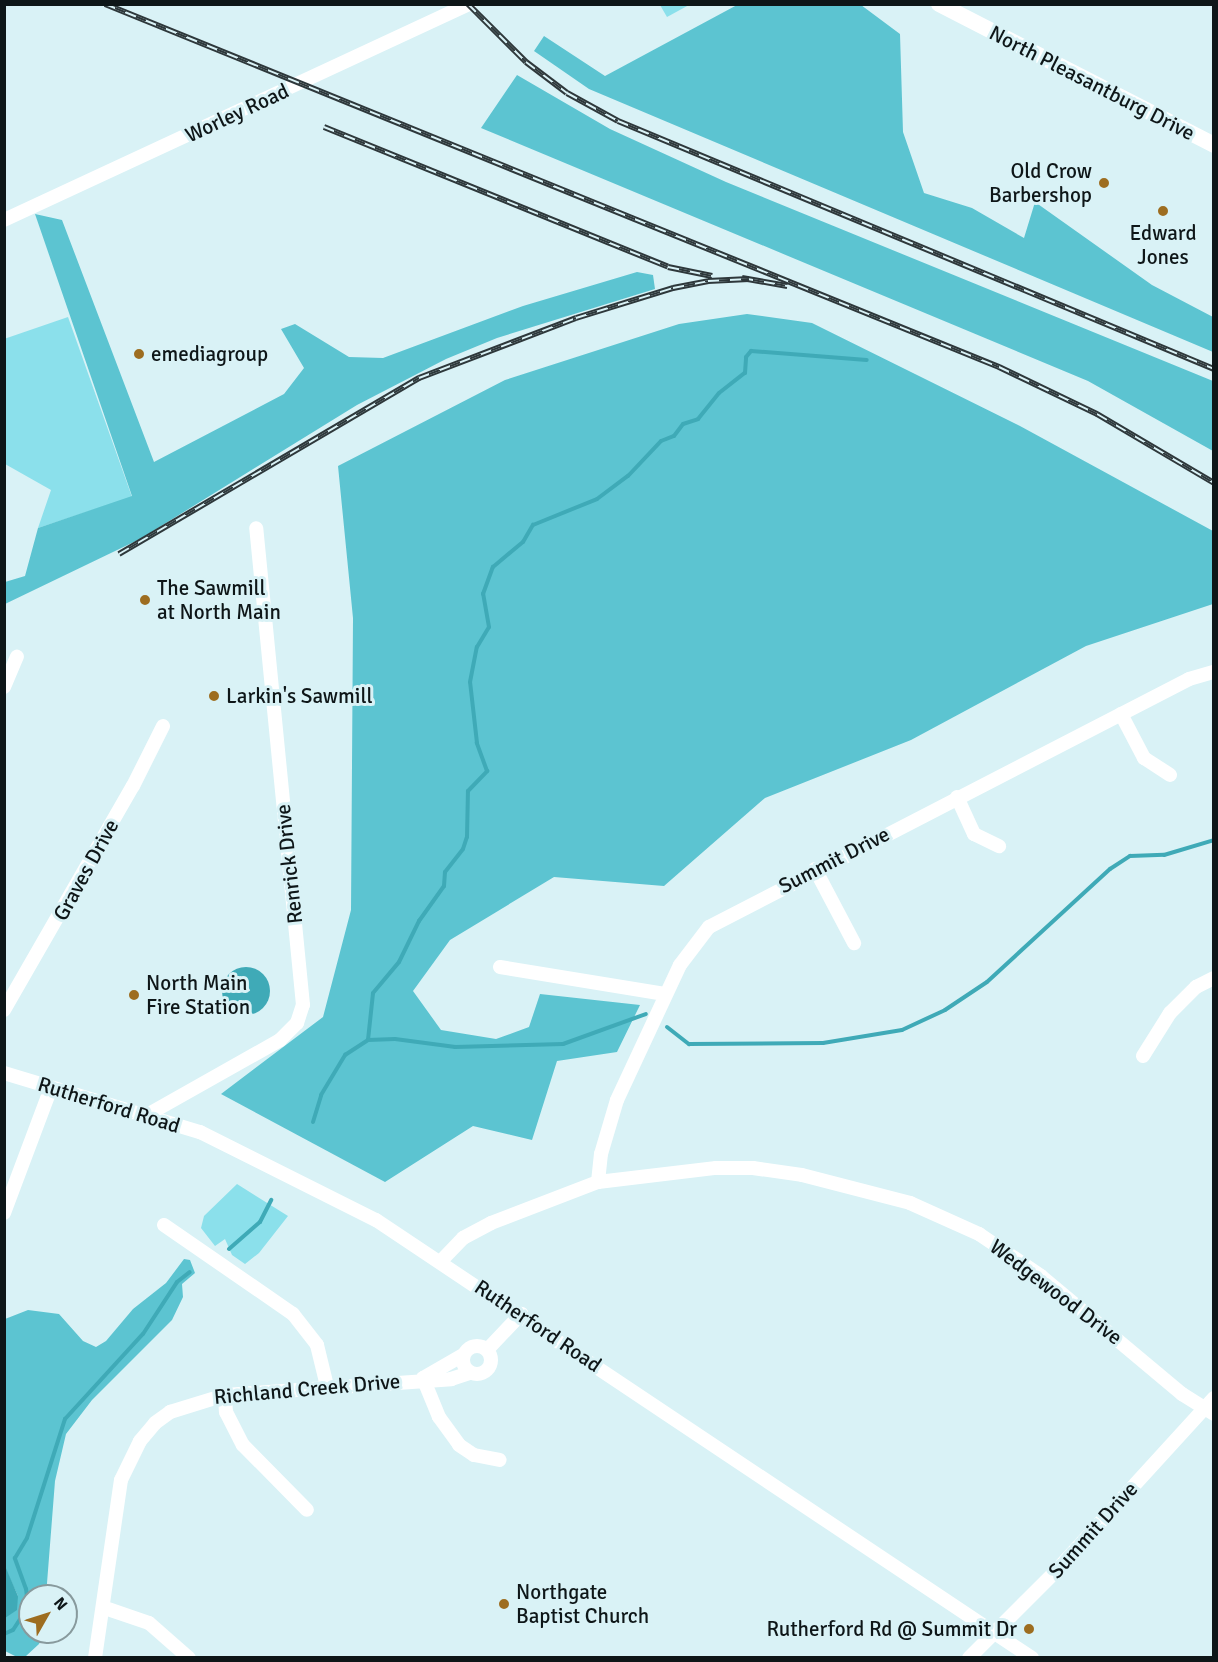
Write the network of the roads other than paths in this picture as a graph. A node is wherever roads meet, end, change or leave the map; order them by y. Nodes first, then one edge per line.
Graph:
1 (469, 4) edge
2 (939, 4) edge
3 (1214, 145) edge
4 (4, 220) edge
5 (256, 528) dead end
6 (17, 657) dead end
7 (1214, 672) edge
8 (4, 687) edge
9 (1121, 714) junction
10 (163, 726) dead end
11 (1170, 775) dead end
12 (957, 797) junction
13 (999, 846) dead end
14 (815, 869) junction
15 (854, 943) dead end
16 (500, 967) dead end
17 (1214, 978) edge
18 (665, 994) junction
19 (4, 1010) edge
20 (1143, 1056) dead end
21 (4, 1073) edge
22 (51, 1088) junction
23 (147, 1116) junction
24 (598, 1182) junction
25 (4, 1213) edge
26 (164, 1225) dead end
27 (441, 1261) junction
28 (521, 1314) junction
29 (487, 1350) junction
30 (463, 1355) junction
31 (470, 1373) junction
32 (423, 1378) junction
33 (327, 1386) junction
34 (225, 1395) junction
35 (1214, 1398) edge
36 (1208, 1411) edge
37 (500, 1460) dead end
38 (307, 1510) dead end
39 (105, 1608) junction
40 (996, 1633) junction
41 (95, 1658) edge
42 (189, 1658) edge
43 (969, 1658) edge
44 (1032, 1658) edge

1 - 4 street, Worley Road
2 - 3 main road, North Pleasantburg Drive
5 - 23 street, Renrick Drive
6 - 8 street
7 - 9 street, Summit Drive
9 - 11 street
9 - 12 street, Summit Drive
10 - 19 street, Graves Drive
12 - 13 street
12 - 14 street, Summit Drive
14 - 15 street
14 - 18 street, Summit Drive
16 - 18 street
17 - 20 street
18 - 24 street, Summit Drive
21 - 22 street, Rutherford Road
22 - 23 street, Rutherford Road
22 - 25 street
23 - 27 street, Rutherford Road
24 - 27 street, Wedgewood Drive
24 - 36 street, Wedgewood Drive
26 - 33 street
27 - 28 street, Rutherford Road
28 - 29 street, Richland Creek Drive
28 - 40 street, Rutherford Road
29 - 30 street, Richland Creek Drive
29 - 31 street, Richland Creek Drive
30 - 31 street
30 - 32 street, Richland Creek Drive
31 - 32 street, Richland Creek Drive
32 - 33 street, Richland Creek Drive
32 - 37 street
33 - 34 street, Richland Creek Drive
34 - 38 street
34 - 39 street, Richland Creek Drive
35 - 36 street, Summit Drive
36 - 40 street, Summit Drive
39 - 41 street, Richland Creek Drive
39 - 42 street
40 - 43 street, Summit Drive
40 - 44 street, Rutherford Road

